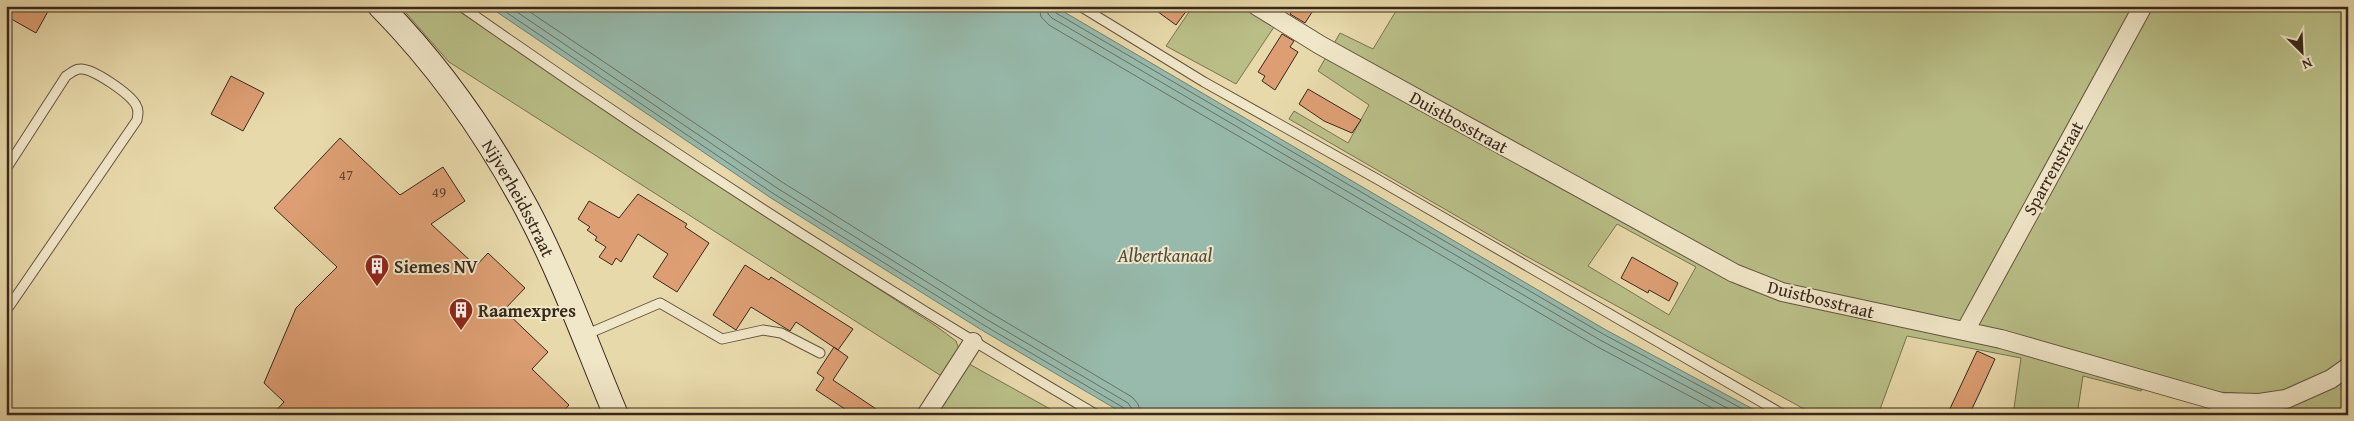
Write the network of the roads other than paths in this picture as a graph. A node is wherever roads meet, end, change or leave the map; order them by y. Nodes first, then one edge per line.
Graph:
1 (380, 6) edge
2 (461, 6) edge
3 (1080, 6) edge
4 (1257, 6) edge
5 (2143, 6) edge
6 (6, 169) edge
7 (6, 311) edge
8 (1965, 331) junction
9 (583, 336) junction
10 (973, 342) junction
11 (820, 353) dead end
12 (2348, 367) edge
13 (616, 415) edge
14 (926, 415) edge
15 (1096, 415) edge
16 (1784, 415) edge

1 - 9 street, Nijverheidsstraat
2 - 10 lane
3 - 16 lane
4 - 8 street, Duistbosstraat
5 - 8 street, Sparrenstraat
6 - 7 lane
8 - 12 street, Duistbosstraat
9 - 11 lane
9 - 13 street, Nijverheidsstraat
10 - 14 street
10 - 15 lane

